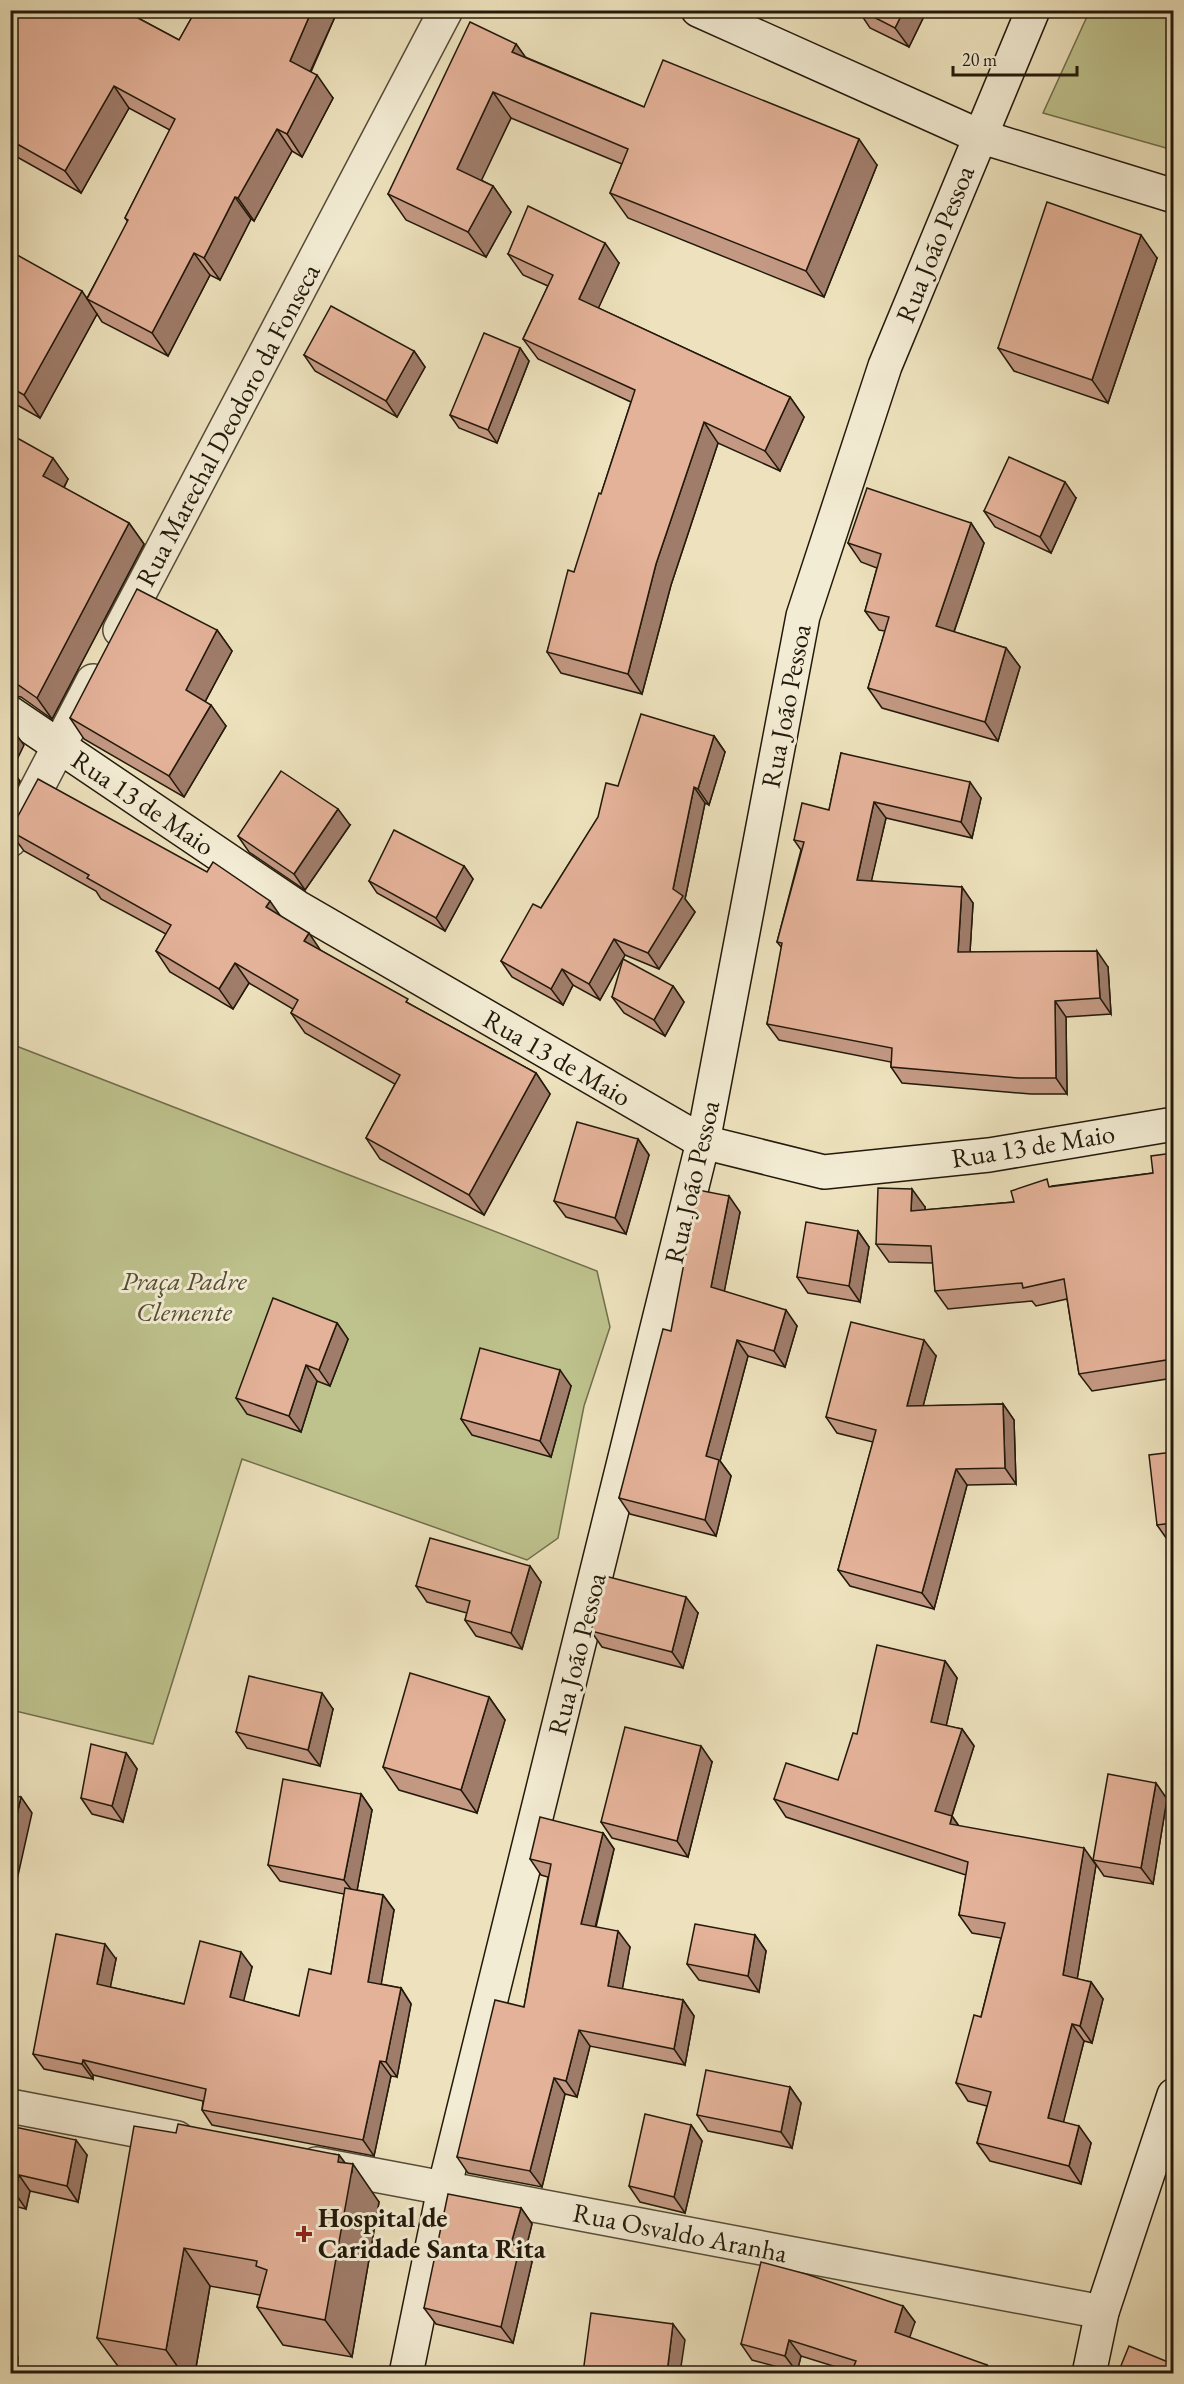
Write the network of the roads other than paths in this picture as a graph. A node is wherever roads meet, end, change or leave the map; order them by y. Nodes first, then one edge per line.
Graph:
1 (446, 10) edge
2 (698, 10) edge
3 (1033, 10) edge
4 (979, 136) junction
5 (1173, 196) edge
6 (10, 713) edge
7 (59, 745) junction
8 (10, 840) edge
9 (1173, 1124) edge
10 (703, 1142) junction
11 (1173, 2095) edge
12 (10, 2106) edge
13 (210, 2144) edge
14 (292, 2160) edge
15 (444, 2189) junction
16 (1102, 2312) junction
17 (406, 2373) edge
18 (1089, 2373) edge

1 - 7 street, Rua Marechal Deodoro da Fonseca
2 - 4 street
3 - 4 street, Rua João Pessoa
4 - 5 street
4 - 10 street, Rua João Pessoa
6 - 7 street, Rua 13 de Maio
7 - 8 street, Rua Marechal Deodoro da Fonseca
7 - 10 street, Rua 13 de Maio
9 - 10 street, Rua 13 de Maio
10 - 15 street, Rua João Pessoa
11 - 16 street
12 - 13 street
14 - 15 street, Rua Osvaldo Aranha
15 - 16 street, Rua Osvaldo Aranha
15 - 17 street, Rua João Pessoa
16 - 18 street

